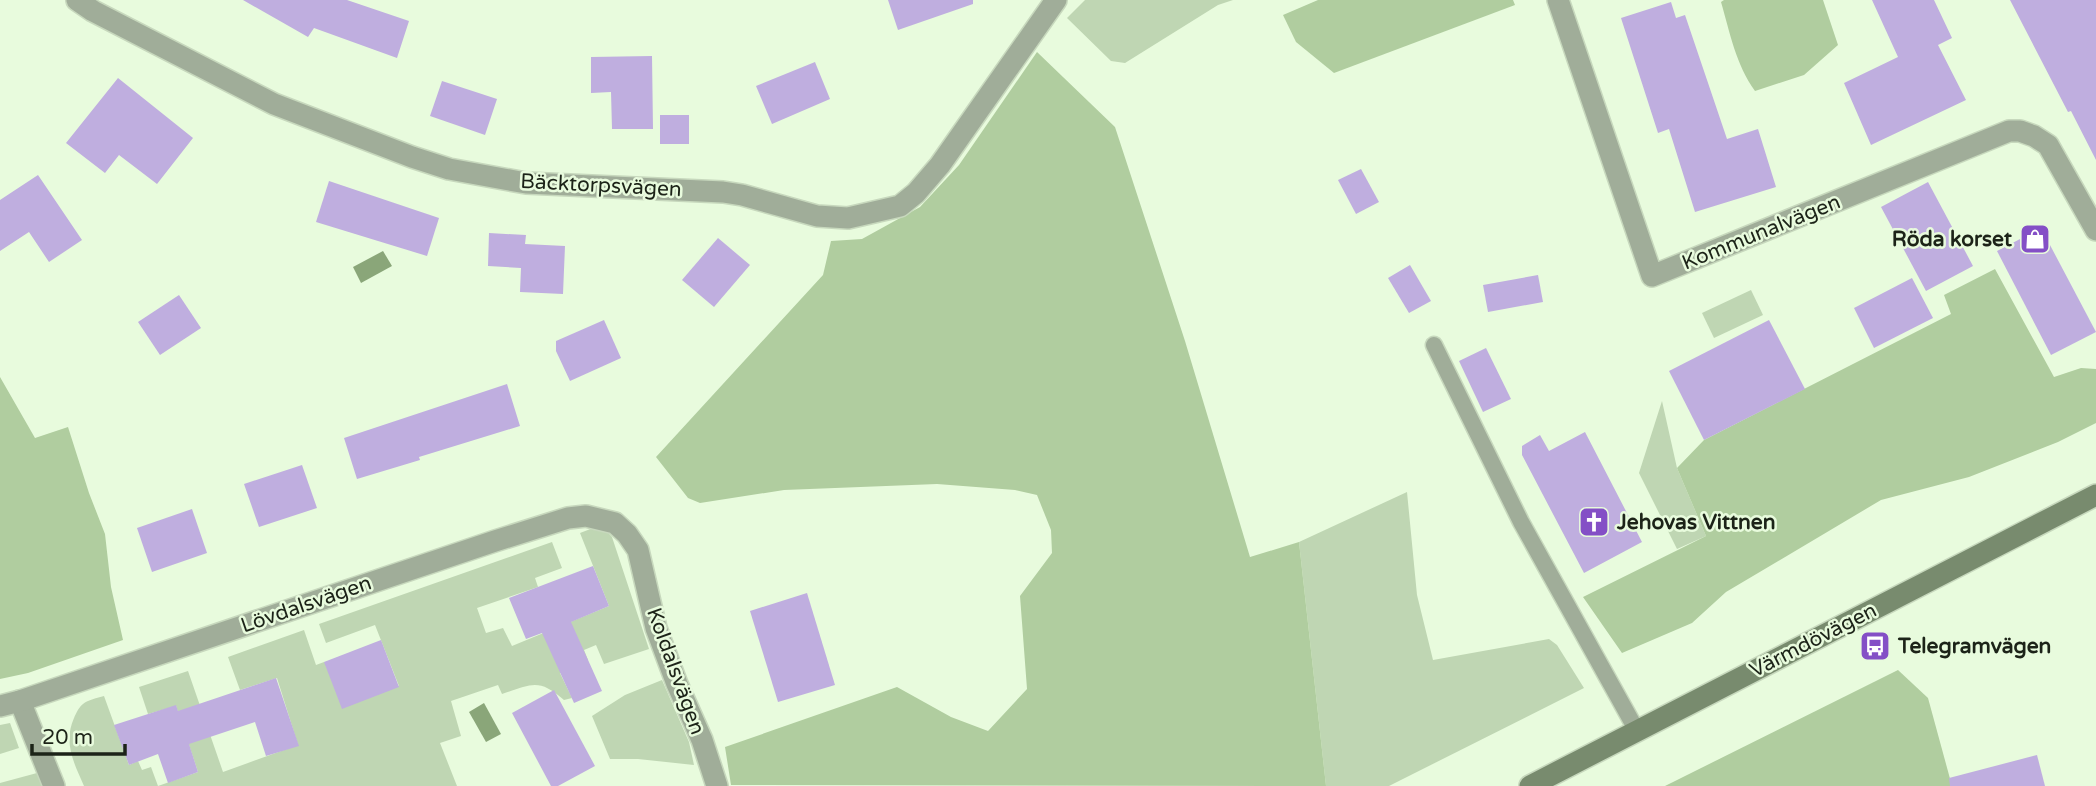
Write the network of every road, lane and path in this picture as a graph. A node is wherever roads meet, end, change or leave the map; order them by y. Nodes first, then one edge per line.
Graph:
1 (77, 0) edge
2 (1056, 0) edge
3 (1558, 0) edge
4 (2096, 230) edge
5 (1434, 345) dead end
6 (2096, 495) edge
7 (615, 523) joint
8 (10, 704) edge
9 (1637, 731) junction
10 (54, 786) edge
11 (717, 786) edge
12 (1530, 786) edge

1 - 2 street, Bäcktorpsvägen
3 - 4 street, Kommunalvägen
5 - 9 lane
6 - 9 main road, Värmdövägen
7 - 8 street, Lövdalsvägen
7 - 11 street, Koldalsvägen
8 - 10 street
9 - 12 main road, Värmdövägen

